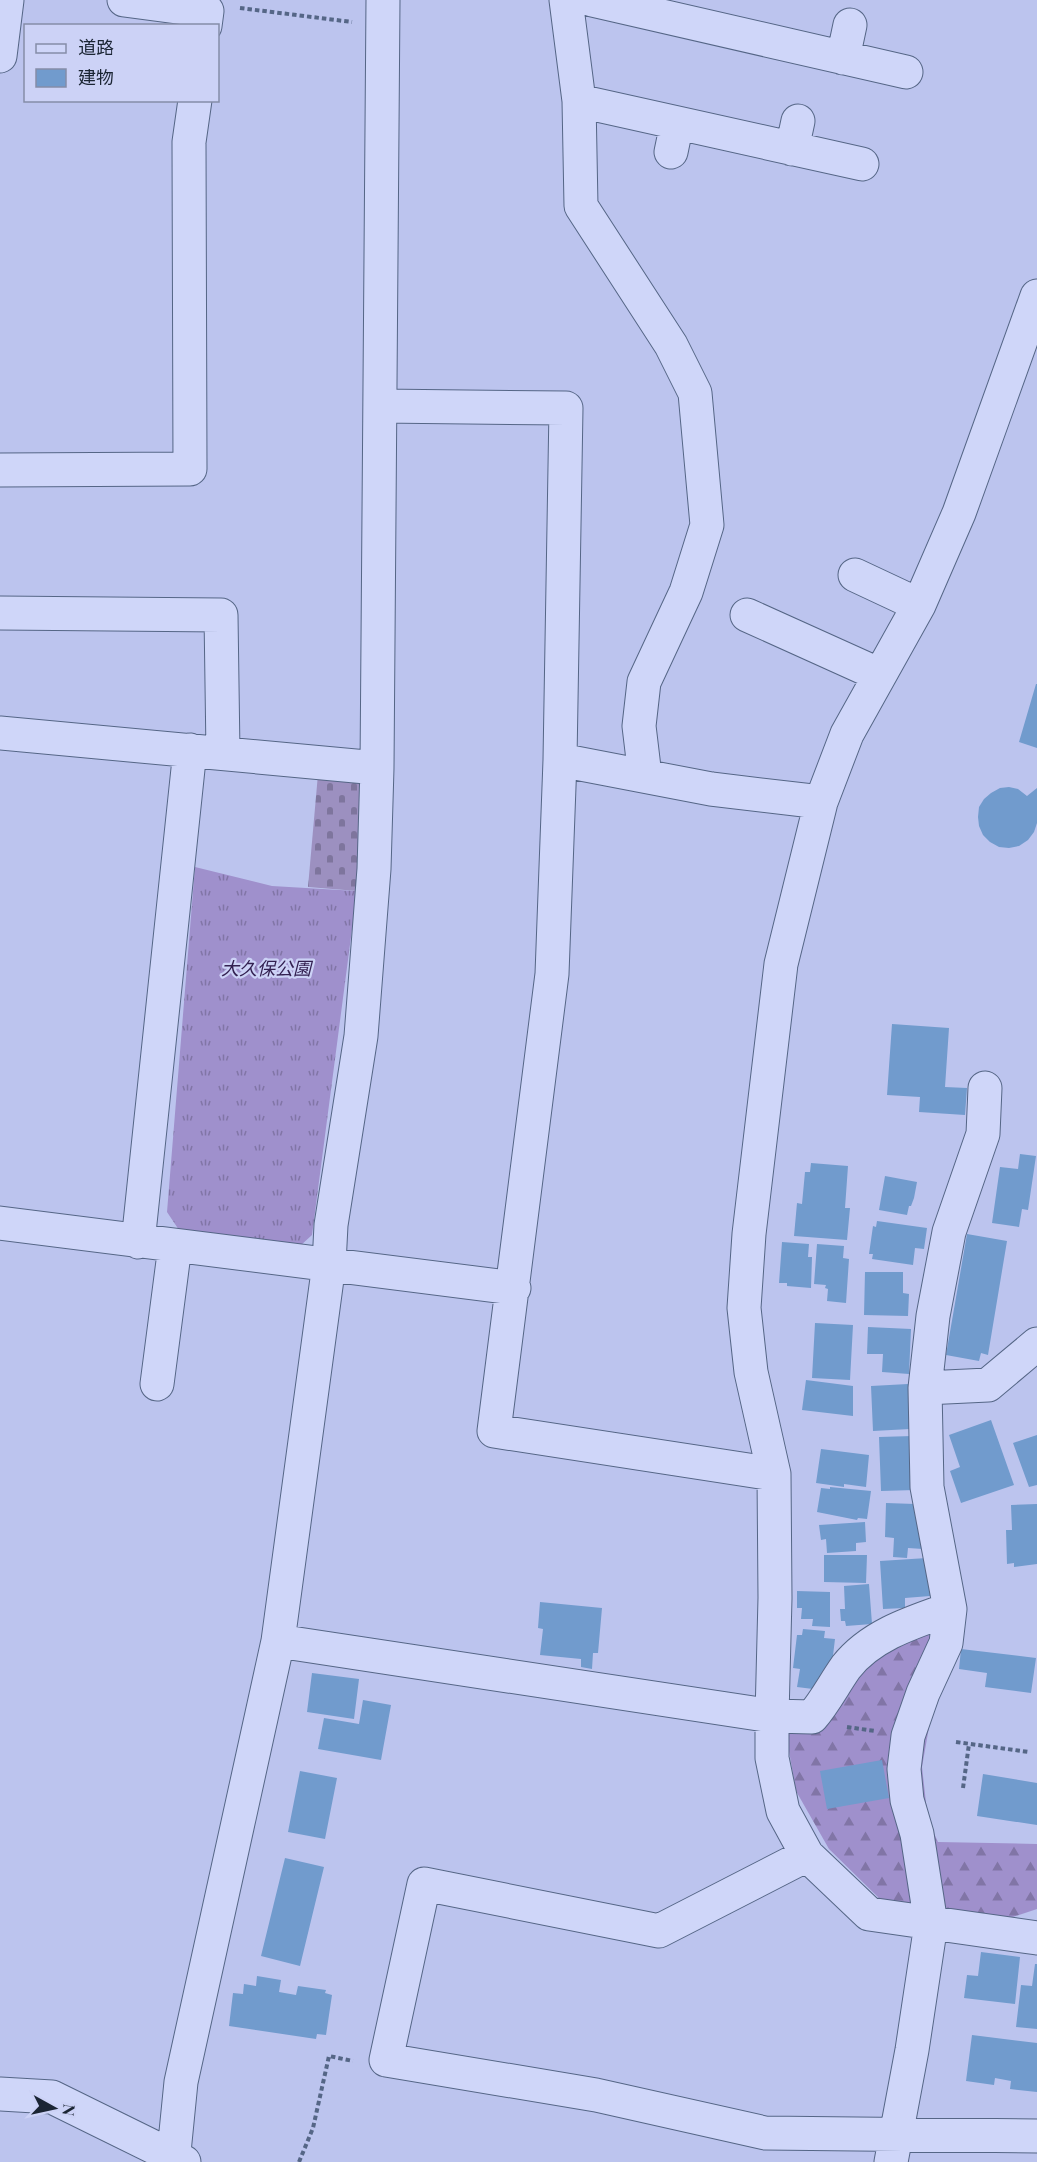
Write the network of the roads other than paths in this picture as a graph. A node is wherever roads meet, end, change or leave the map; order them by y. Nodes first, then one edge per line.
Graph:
1 (7, 0) edge
2 (124, 0) edge
3 (566, 0) edge
4 (592, 0) edge
5 (373, 12) edge
6 (708, 13) edge
7 (206, 18) edge
8 (850, 25) dead end
9 (0, 56) edge
10 (843, 58) junction
11 (906, 72) dead end
12 (579, 100) junction
13 (195, 102) edge
14 (862, 164) dead end
15 (1037, 296) edge
16 (380, 406) junction
17 (0, 470) edge
18 (855, 575) dead end
19 (920, 605) junction
20 (0, 613) edge
21 (747, 615) dead end
22 (880, 675) junction
23 (0, 733) edge
24 (190, 750) junction
25 (223, 753) junction
26 (560, 760) junction
27 (377, 768) junction
28 (645, 776) junction
29 (821, 802) junction
30 (985, 1088) dead end
31 (0, 1223) edge
32 (138, 1242) junction
33 (175, 1246) junction
34 (329, 1264) junction
35 (514, 1288) junction
36 (1037, 1344) edge
37 (157, 1384) dead end
38 (925, 1388) junction
39 (774, 1474) junction
40 (950, 1609) junction
41 (278, 1641) junction
42 (772, 1716) junction
43 (807, 1855) junction
44 (931, 1924) junction
45 (1037, 1938) edge
46 (0, 2094) edge
47 (1037, 2136) edge
48 (894, 2148) edge
49 (176, 2160) edge

1 - 9 street
2 - 7 street
3 - 12 street
4 - 6 street
5 - 16 street
6 - 10 street
8 - 10 street
10 - 11 street
12 - 14 street
12 - 28 street
13 - 17 street
15 - 19 street
16 - 26 street
16 - 27 street
18 - 19 street
19 - 22 street
20 - 25 street
21 - 22 street
22 - 29 street
23 - 24 street
24 - 25 street
24 - 32 street
25 - 27 street
26 - 28 street
26 - 35 street
27 - 34 street
28 - 29 street
29 - 39 street
30 - 38 street
31 - 32 street
32 - 33 street
33 - 34 street
33 - 37 street
34 - 35 street
34 - 41 street
35 - 39 street
36 - 38 street
38 - 40 street
39 - 42 street
40 - 42 street
40 - 44 street
41 - 42 street
41 - 49 street
42 - 43 street
43 - 44 street
43 - 48 street
44 - 45 street
44 - 48 street
46 - 49 street
47 - 48 street

